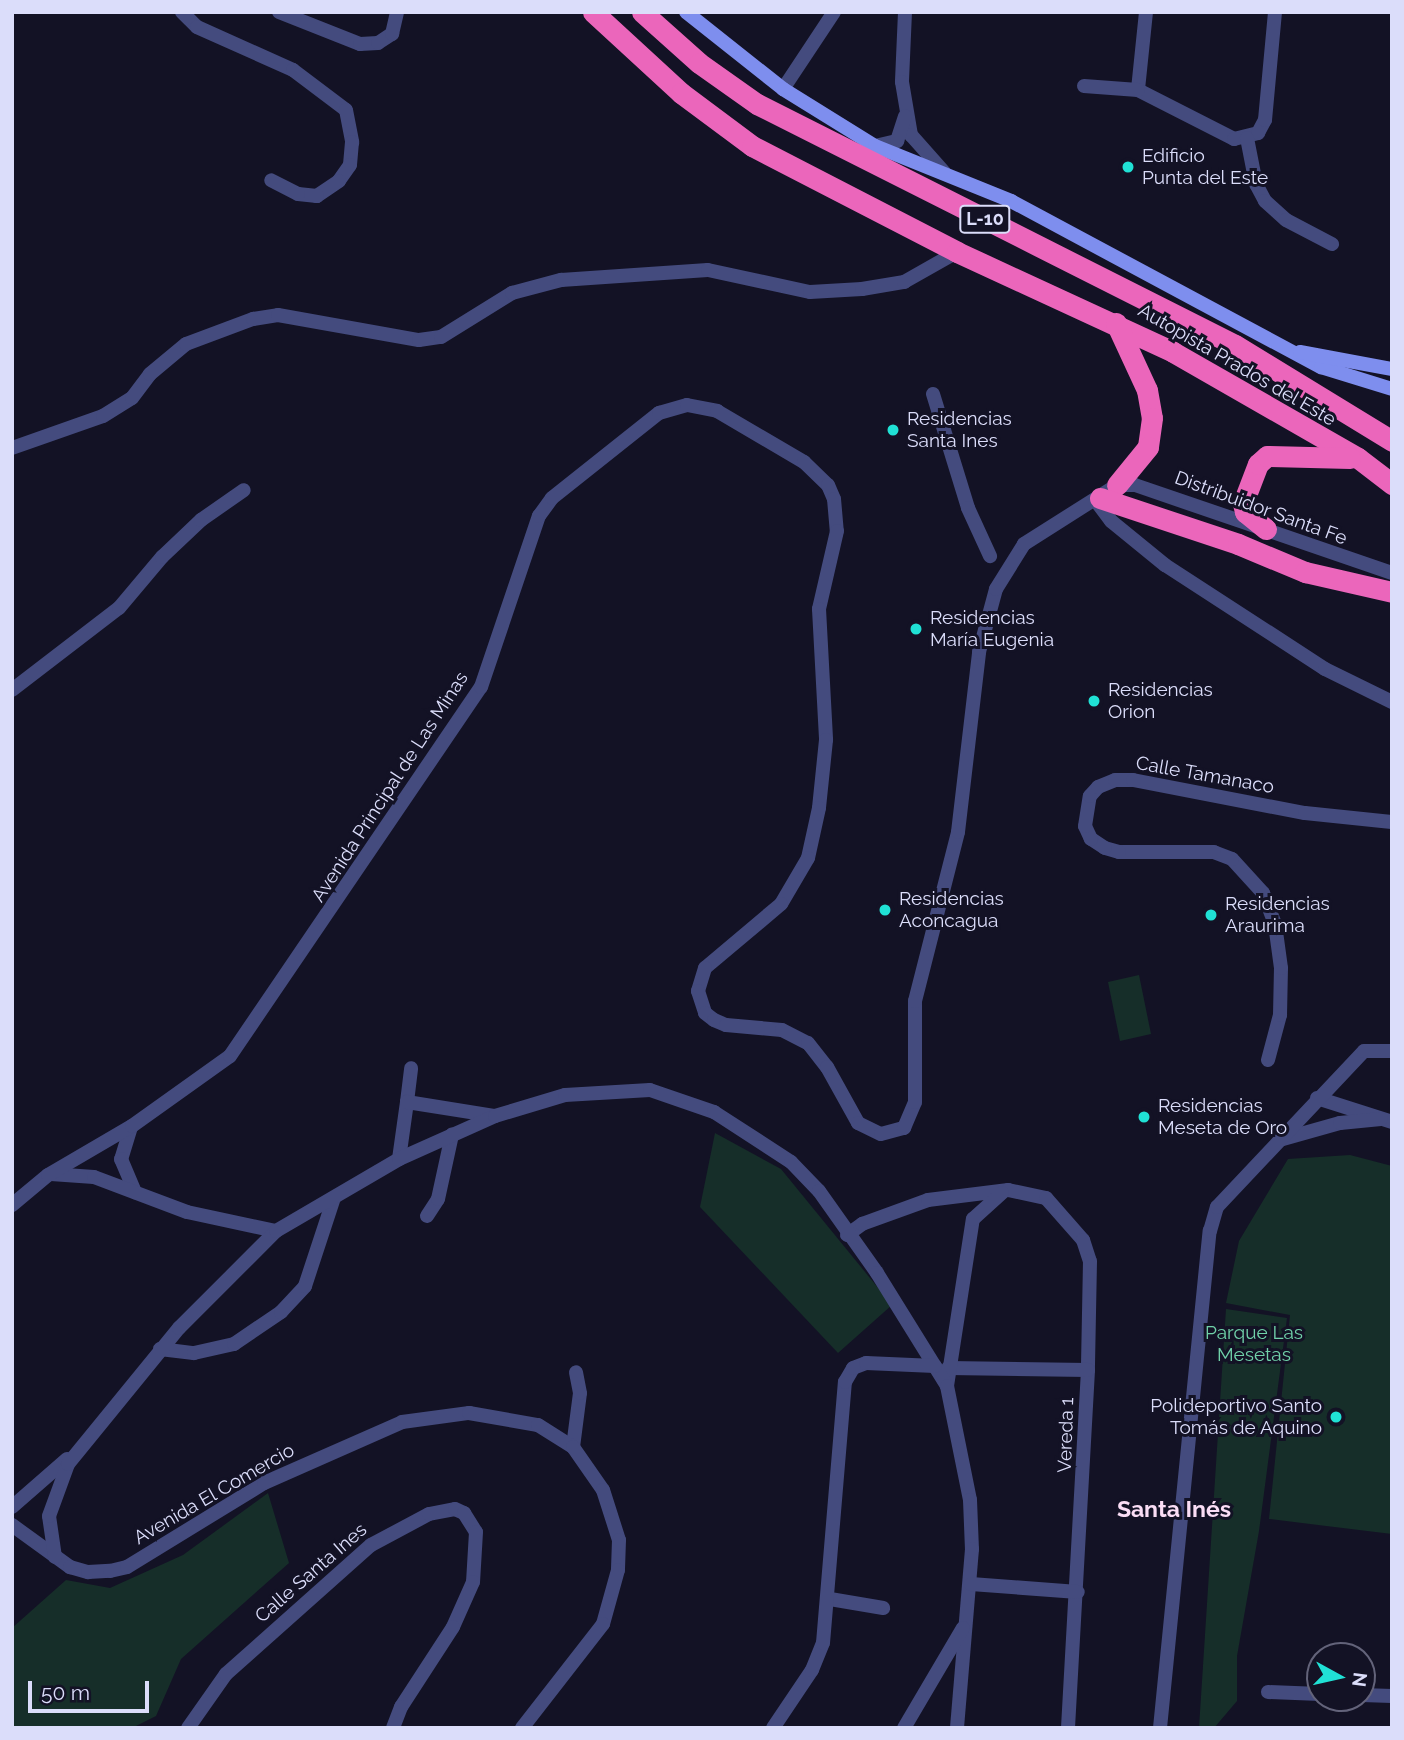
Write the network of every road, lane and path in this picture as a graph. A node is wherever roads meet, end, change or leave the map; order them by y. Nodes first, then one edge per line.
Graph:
1 (181, 12) edge
2 (279, 12) edge
3 (397, 12) edge
4 (593, 12) edge
5 (642, 12) edge
6 (686, 12) edge
7 (834, 12) edge
8 (905, 12) edge
9 (1146, 12) edge
10 (1275, 12) edge
11 (1084, 86) dead end
12 (783, 89) junction
13 (1138, 90) junction
14 (906, 107) junction
15 (1247, 138) junction
16 (875, 146) junction
17 (944, 172) junction
18 (271, 180) dead end
19 (1332, 244) dead end
20 (957, 252) junction
21 (1116, 323) junction
22 (1291, 351) junction
23 (1345, 359) junction
24 (1392, 360) edge
25 (1392, 369) edge
26 (1392, 389) edge
27 (933, 394) dead end
28 (1392, 441) edge
29 (12, 448) edge
30 (1358, 458) junction
31 (1392, 484) edge
32 (244, 490) dead end
33 (1104, 495) junction
34 (1266, 529) junction
35 (990, 556) dead end
36 (1392, 573) edge
37 (1392, 592) edge
38 (12, 690) edge
39 (1392, 702) edge
40 (1392, 822) edge
41 (1392, 1051) edge
42 (1268, 1060) dead end
43 (411, 1068) dead end
44 (1317, 1098) junction
45 (407, 1102) junction
46 (495, 1116) junction
47 (1387, 1121) edge
48 (132, 1126) junction
49 (452, 1135) junction
50 (1281, 1139) junction
51 (399, 1159) junction
52 (48, 1175) junction
53 (1008, 1190) junction
54 (136, 1193) junction
55 (334, 1198) junction
56 (12, 1205) edge
57 (427, 1216) dead end
58 (275, 1231) junction
59 (847, 1235) junction
60 (160, 1349) junction
61 (941, 1367) junction
62 (1088, 1370) junction
63 (576, 1373) dead end
64 (573, 1447) junction
65 (77, 1452) junction
66 (12, 1507) edge
67 (12, 1525) edge
68 (55, 1558) junction
69 (971, 1584) junction
70 (1078, 1592) junction
71 (830, 1599) junction
72 (883, 1608) dead end
73 (966, 1624) junction
74 (1268, 1692) dead end
75 (1306, 1693) edge
76 (188, 1728) edge
77 (393, 1728) edge
78 (522, 1728) edge
79 (773, 1728) edge
80 (905, 1728) edge
81 (957, 1728) edge
82 (1068, 1728) edge
83 (1160, 1728) edge

1 - 18 street
2 - 3 street
4 - 20 highway, Autopista Prados del Este / L-10
5 - 28 highway, Autopista Prados del Este / L-10
6 - 12 street
7 - 12 street
8 - 14 street
9 - 13 street
10 - 15 street
11 - 13 street
12 - 16 street
13 - 15 street
14 - 16 street
14 - 17 street
15 - 19 street
16 - 17 street
17 - 22 street
20 - 21 highway, Autopista Prados del Este / L-10
20 - 29 street
21 - 30 highway, Autopista Prados del Este / L-10
21 - 33 highway
22 - 23 street
22 - 26 street
23 - 24 street
23 - 25 street
27 - 35 street
30 - 31 highway, Autopista Prados del Este / L-10
30 - 34 highway
32 - 38 street
33 - 34 street, Distribuidor Santa Fe
33 - 37 highway
33 - 39 street
33 - 48 street, Avenida Principal de Las Minas
34 - 36 street, Distribuidor Santa Fe
40 - 42 street, Calle Tamanaco
41 - 44 street
43 - 45 street
44 - 47 street
44 - 50 street
45 - 46 street
45 - 51 street
46 - 49 street
46 - 59 street
47 - 50 street
48 - 52 street, Avenida Principal de Las Minas
48 - 54 street
49 - 51 street
49 - 57 street
50 - 83 street
51 - 55 street
52 - 54 street
52 - 56 street, Avenida Principal de Las Minas
53 - 59 street, Vereda 1
53 - 61 street
53 - 62 street, Vereda 1
54 - 58 street
55 - 58 street
55 - 60 street
58 - 60 street
59 - 61 street
60 - 65 street
61 - 62 street
61 - 69 street
61 - 71 street
62 - 70 street, Vereda 1
63 - 64 street
64 - 68 street, Avenida El Comercio
64 - 78 street, Avenida El Comercio
65 - 66 street
65 - 68 street
67 - 68 street, Avenida El Comercio
69 - 70 street
69 - 73 street
70 - 82 street, Vereda 1
71 - 72 street
71 - 79 street
73 - 80 street
73 - 81 street
74 - 75 street
76 - 77 street, Calle Santa Ines

